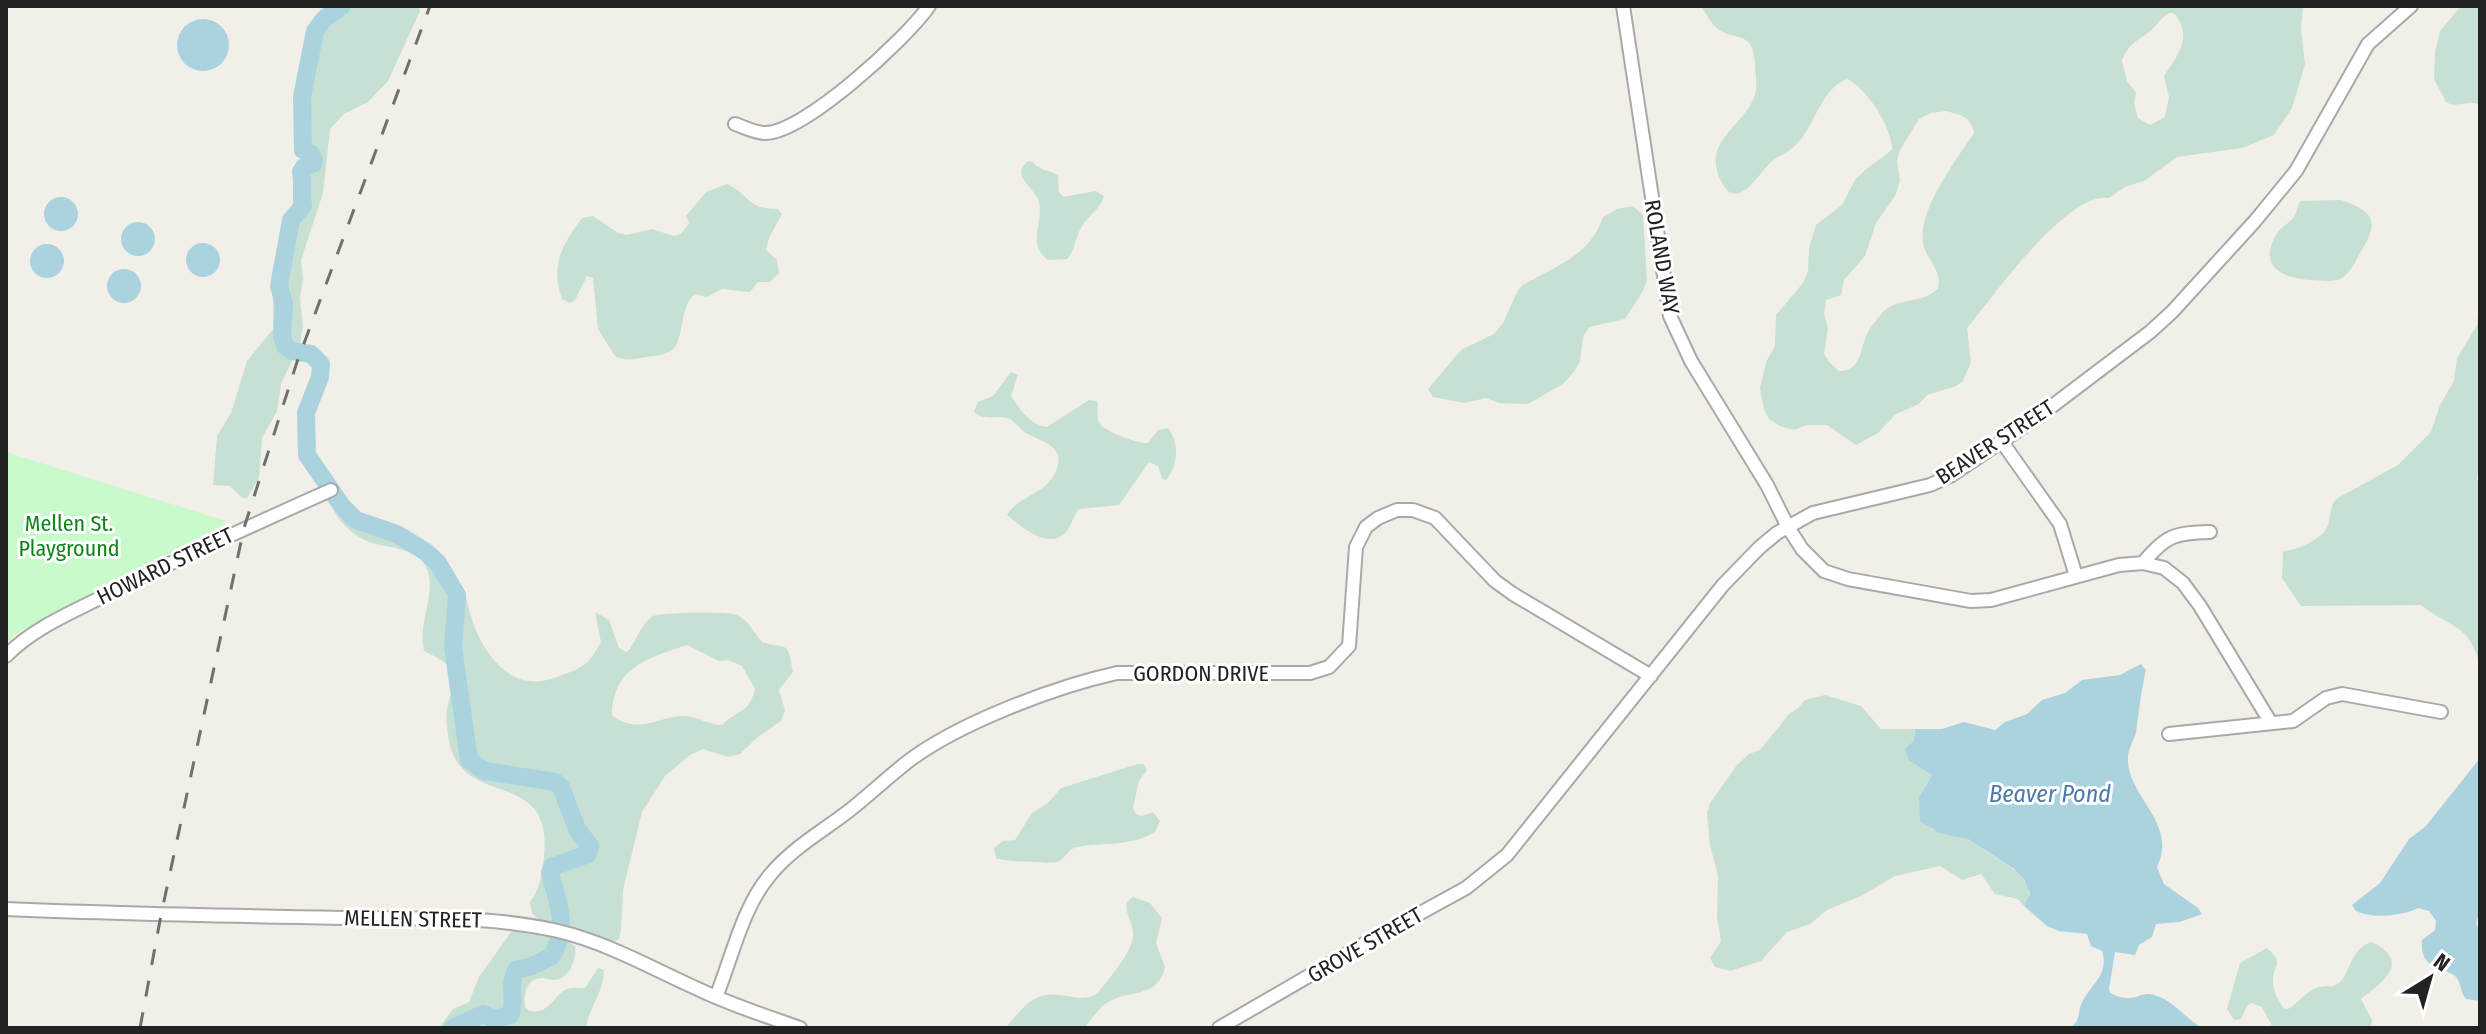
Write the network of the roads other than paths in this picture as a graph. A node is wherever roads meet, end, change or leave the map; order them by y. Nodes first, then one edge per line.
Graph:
1 (929, 6) edge
2 (1623, 6) edge
3 (2411, 6) edge
4 (735, 124) dead end
5 (2002, 442) junction
6 (331, 490) dead end
7 (1788, 527) junction
8 (2210, 532) dead end
9 (2143, 563) junction
10 (2076, 576) junction
11 (6, 656) edge
12 (1651, 676) junction
13 (2441, 712) dead end
14 (2271, 723) junction
15 (2169, 734) dead end
16 (1507, 855) joint
17 (6, 909) edge
18 (716, 997) junction
19 (800, 1028) edge
20 (1219, 1028) edge

1 - 4 street
2 - 7 street, ROLAND WAY
3 - 5 street, BEAVER STREET
5 - 7 street, BEAVER STREET
5 - 10 street
6 - 11 street, HOWARD STREET
7 - 10 street, ROLAND WAY
7 - 12 street, BEAVER STREET
8 - 9 street
9 - 10 street, ROLAND WAY
9 - 14 street
12 - 16 street, BEAVER STREET
12 - 18 street, GORDON DRIVE
13 - 14 street
14 - 15 street
16 - 20 street, GROVE STREET
17 - 18 street, MELLEN STREET
18 - 19 street, MELLEN STREET

